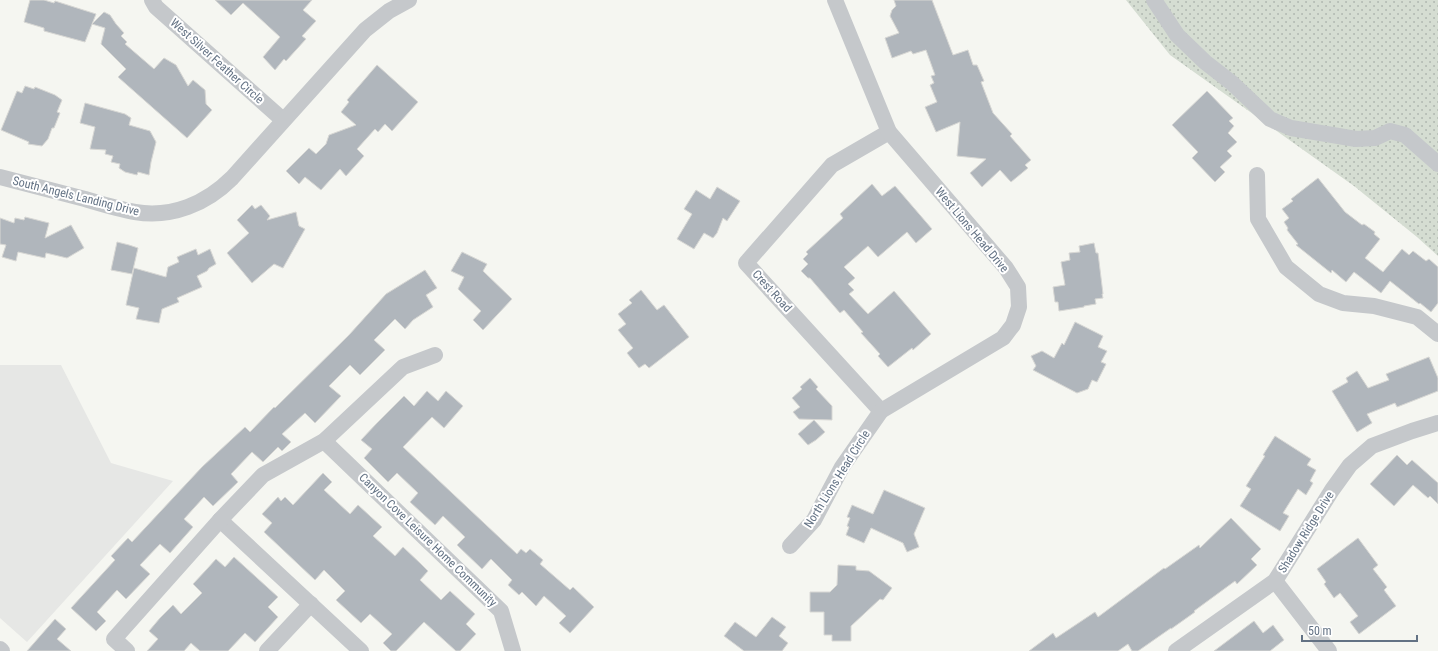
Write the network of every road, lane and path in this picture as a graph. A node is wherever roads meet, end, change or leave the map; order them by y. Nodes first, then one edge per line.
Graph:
1 (152, 0) edge
2 (409, 0) edge
3 (835, 0) edge
4 (1154, 0) edge
5 (283, 120) junction
6 (889, 132) junction
7 (1438, 164) edge
8 (1257, 174) dead end
9 (0, 177) edge
10 (1438, 334) edge
11 (435, 355) dead end
12 (881, 411) junction
13 (1438, 423) edge
14 (324, 441) junction
15 (220, 520) junction
16 (790, 546) dead end
17 (1275, 580) junction
18 (311, 604) junction
19 (0, 649) edge
20 (2, 651) edge
21 (127, 651) edge
22 (267, 651) edge
23 (361, 651) edge
24 (513, 651) edge
25 (1176, 651) edge
26 (1329, 651) edge

1 - 5 street, West Silver Feather Circle
2 - 5 street, South Angels Landing Drive
3 - 6 street, West Lions Head Drive
4 - 7 street
5 - 9 street, South Angels Landing Drive
6 - 12 street, Crest Road
6 - 12 street, West Lions Head Drive
8 - 10 street
11 - 14 street
12 - 16 street, North Lions Head Circle
13 - 17 street, Shadow Ridge Drive
14 - 15 street
14 - 24 street, Canyon Cove Leisure Home Community
15 - 18 street
15 - 21 street
17 - 25 street, Shadow Ridge Drive
17 - 26 street
18 - 22 street
18 - 23 street
19 - 20 street

